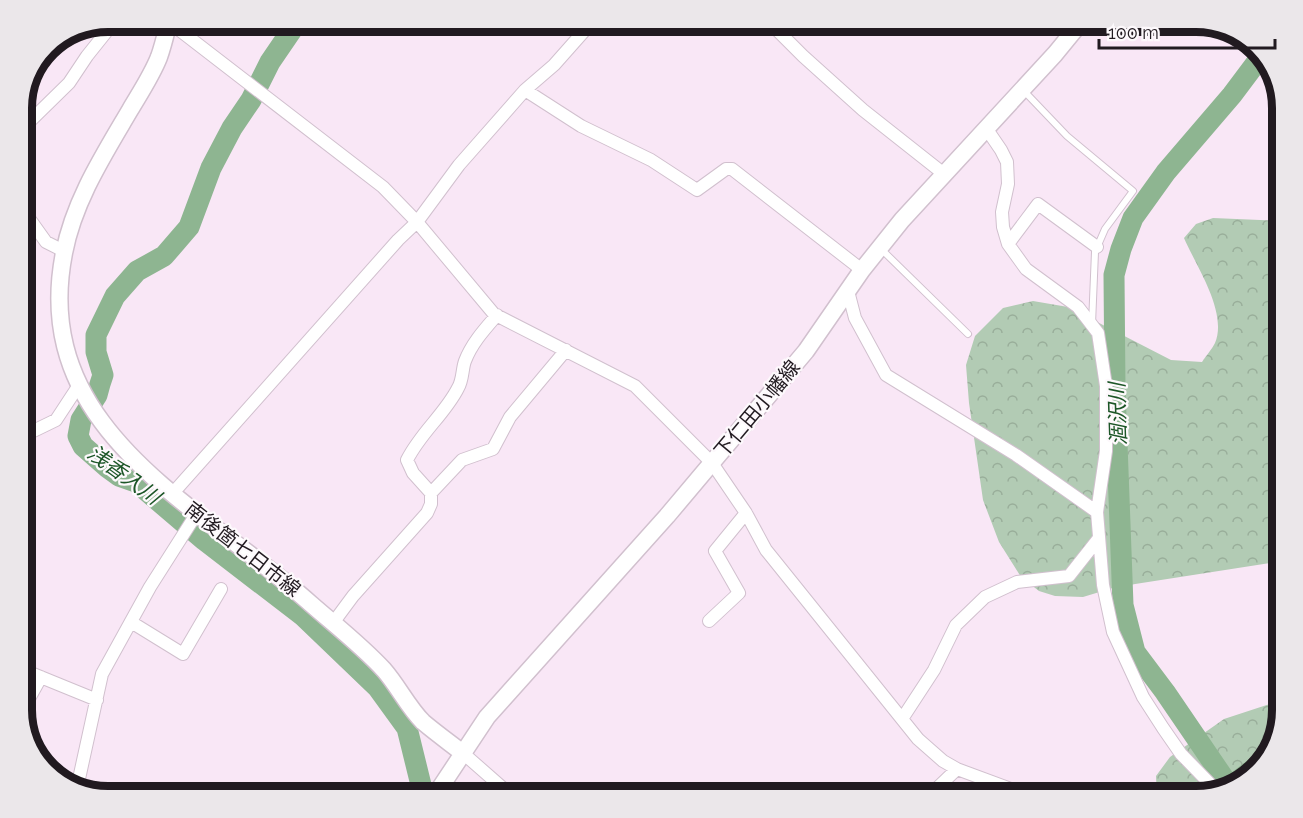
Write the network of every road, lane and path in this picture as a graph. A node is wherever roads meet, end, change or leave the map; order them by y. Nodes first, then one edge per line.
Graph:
1 (106, 32) edge
2 (166, 32) edge
3 (182, 32) edge
4 (583, 32) edge
5 (780, 32) edge
6 (1073, 32) edge
7 (1023, 89) junction
8 (525, 90) junction
9 (32, 119) edge
10 (986, 128) junction
11 (944, 174) junction
12 (32, 222) edge
13 (417, 222) junction
14 (1008, 244) junction
15 (1097, 247) junction
16 (880, 248) junction
17 (64, 251) junction
18 (862, 270) junction
19 (848, 291) junction
20 (497, 315) junction
21 (1092, 325) junction
22 (968, 334) dead end
23 (566, 350) junction
24 (81, 389) junction
25 (32, 432) edge
26 (712, 463) junction
27 (173, 493) junction
28 (431, 493) junction
29 (1097, 512) junction
30 (746, 513) junction
31 (190, 524) junction
32 (1099, 538) junction
33 (221, 589) dead end
34 (709, 621) dead end
35 (131, 622) junction
36 (333, 623) junction
37 (32, 673) edge
38 (41, 677) junction
39 (32, 693) edge
40 (97, 700) junction
41 (902, 718) junction
42 (464, 754) junction
43 (957, 769) junction
44 (79, 781) edge
45 (1211, 785) edge
46 (442, 786) edge
47 (500, 786) edge
48 (939, 786) edge
49 (1003, 786) edge

1 - 9 street
2 - 17 main road, 南後箇七日市線
3 - 13 street
4 - 8 street
5 - 11 street
6 - 7 main road, 下仁田小幡線
7 - 10 main road, 下仁田小幡線
7 - 15 lane
8 - 13 street
8 - 18 street
10 - 11 main road, 下仁田小幡線
10 - 14 street
11 - 16 main road, 下仁田小幡線
12 - 17 street
13 - 20 street
13 - 27 street
14 - 15 street
14 - 21 street
15 - 21 lane
16 - 18 main road, 下仁田小幡線
16 - 22 lane
17 - 24 main road, 南後箇七日市線
18 - 19 main road, 下仁田小幡線
19 - 26 main road, 下仁田小幡線
19 - 29 street
20 - 23 street
20 - 28 street
21 - 29 street
23 - 26 street
23 - 28 street
24 - 25 street
24 - 27 main road, 南後箇七日市線
26 - 30 street
26 - 42 main road, 下仁田小幡線
27 - 31 main road, 南後箇七日市線
28 - 36 street
29 - 32 street
30 - 34 street
30 - 41 street
31 - 35 street
31 - 36 main road, 南後箇七日市線
32 - 41 street
32 - 45 street
33 - 35 street
35 - 40 street
36 - 42 main road, 南後箇七日市線
37 - 38 street
38 - 39 street
38 - 40 street
40 - 44 street
41 - 43 street
42 - 46 main road, 下仁田小幡線
42 - 47 street
43 - 48 street
43 - 49 street

